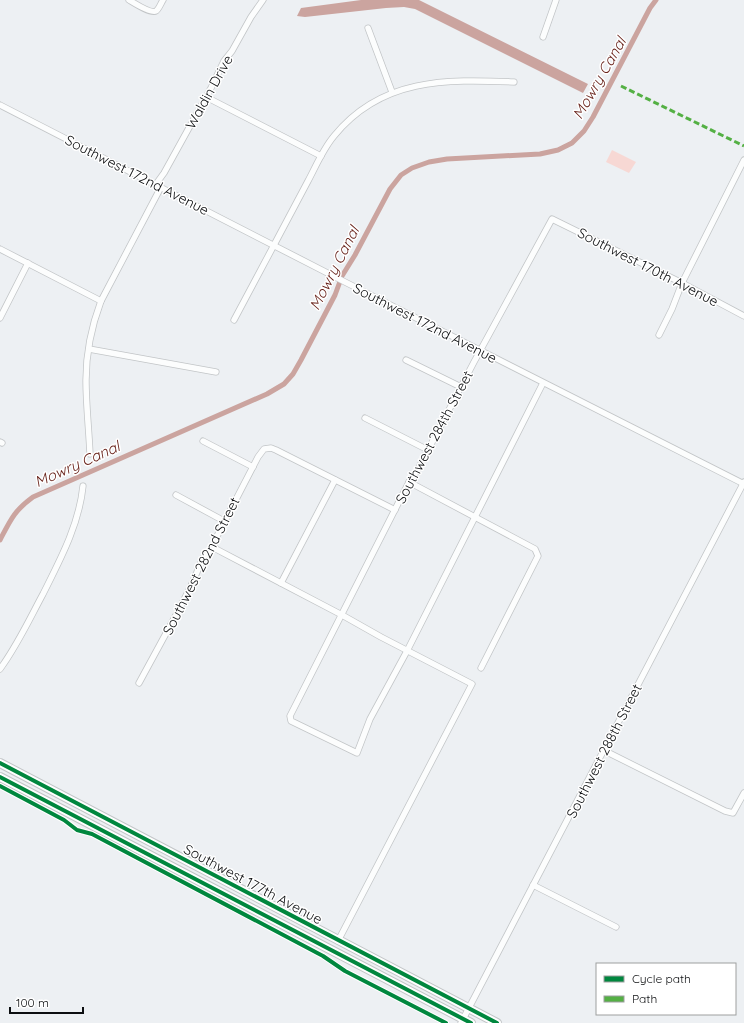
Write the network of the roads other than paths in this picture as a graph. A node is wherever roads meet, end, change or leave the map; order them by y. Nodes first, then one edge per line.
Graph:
1 (129, 0) edge
2 (163, 0) edge
3 (263, 0) edge
4 (556, 0) edge
5 (368, 28) dead end
6 (543, 36) dead end
7 (514, 82) dead end
8 (392, 92) junction
9 (206, 97) junction
10 (0, 105) edge
11 (321, 156) junction
12 (744, 160) edge
13 (159, 186) junction
14 (552, 219) joint
15 (274, 245) junction
16 (0, 249) edge
17 (28, 263) junction
18 (682, 284) junction
19 (101, 300) junction
20 (744, 316) edge
21 (0, 318) edge
22 (234, 320) dead end
23 (659, 335) dead end
24 (89, 349) junction
25 (480, 350) junction
26 (406, 360) dead end
27 (216, 372) dead end
28 (543, 383) junction
29 (461, 387) junction
30 (365, 418) dead end
31 (202, 441) dead end
32 (428, 450) junction
33 (90, 454) dead end
34 (253, 467) junction
35 (335, 480) junction
36 (409, 482) junction
37 (744, 483) edge
38 (83, 486) dead end
39 (176, 496) dead end
40 (395, 510) junction
41 (474, 517) junction
42 (224, 521) junction
43 (214, 548) junction
44 (281, 583) junction
45 (342, 615) junction
46 (407, 651) junction
47 (481, 668) dead end
48 (0, 669) edge
49 (139, 683) dead end
50 (604, 750) junction
51 (0, 763) edge
52 (0, 777) edge
53 (744, 793) edge
54 (85, 808) junction
55 (66, 811) junction
56 (533, 885) junction
57 (616, 927) dead end
58 (338, 941) junction
59 (468, 1008) junction
60 (462, 1021) edge
61 (470, 1023) edge
62 (497, 1023) edge

1 - 2 street
3 - 9 street, Waldin Drive
4 - 6 street
5 - 8 street
7 - 8 street
8 - 11 street
9 - 11 street
9 - 13 street, Waldin Drive
10 - 13 street, Southwest 172nd Avenue
11 - 15 street
12 - 18 street
13 - 15 street, Southwest 172nd Avenue
13 - 19 street, Waldin Drive
14 - 18 street, Southwest 170th Avenue
14 - 25 street, Southwest 284th Street
15 - 22 street
15 - 25 street, Southwest 172nd Avenue
16 - 17 street
17 - 19 street
17 - 21 street
18 - 20 street, Southwest 170th Avenue
18 - 23 street
19 - 24 street, Waldin Drive
24 - 27 street
24 - 33 street, Waldin Drive
25 - 28 street, Southwest 172nd Avenue
25 - 29 street, Southwest 284th Street
26 - 29 street
28 - 37 street, Southwest 172nd Avenue
28 - 41 street
29 - 32 street, Southwest 284th Street
30 - 32 street
31 - 34 street
32 - 36 street, Southwest 284th Street
34 - 35 street, Southwest 282nd Street
34 - 42 street, Southwest 282nd Street
35 - 40 street
35 - 44 street
36 - 40 street, Southwest 284th Street
36 - 41 street
37 - 50 street, Southwest 288th Street
38 - 48 street
39 - 42 street
40 - 45 street, Southwest 284th Street
41 - 46 street
41 - 47 street
42 - 43 street, Southwest 282nd Street
43 - 44 street
43 - 49 street, Southwest 282nd Street
44 - 45 street
45 - 46 street
45 - 46 street, Southwest 284th Street
46 - 58 street
50 - 53 street
50 - 56 street, Southwest 288th Street
51 - 54 highway, Southwest 177th Avenue
52 - 55 highway, Southwest 177th Avenue
54 - 55 highway
54 - 58 highway, Southwest 177th Avenue
55 - 60 highway, Southwest 177th Avenue
56 - 57 street
56 - 59 street, Southwest 288th Street
58 - 59 highway, Southwest 177th Avenue
59 - 60 street, Southwest 288th Street
59 - 62 highway, Southwest 177th Avenue
60 - 61 highway, Southwest 177th Avenue

